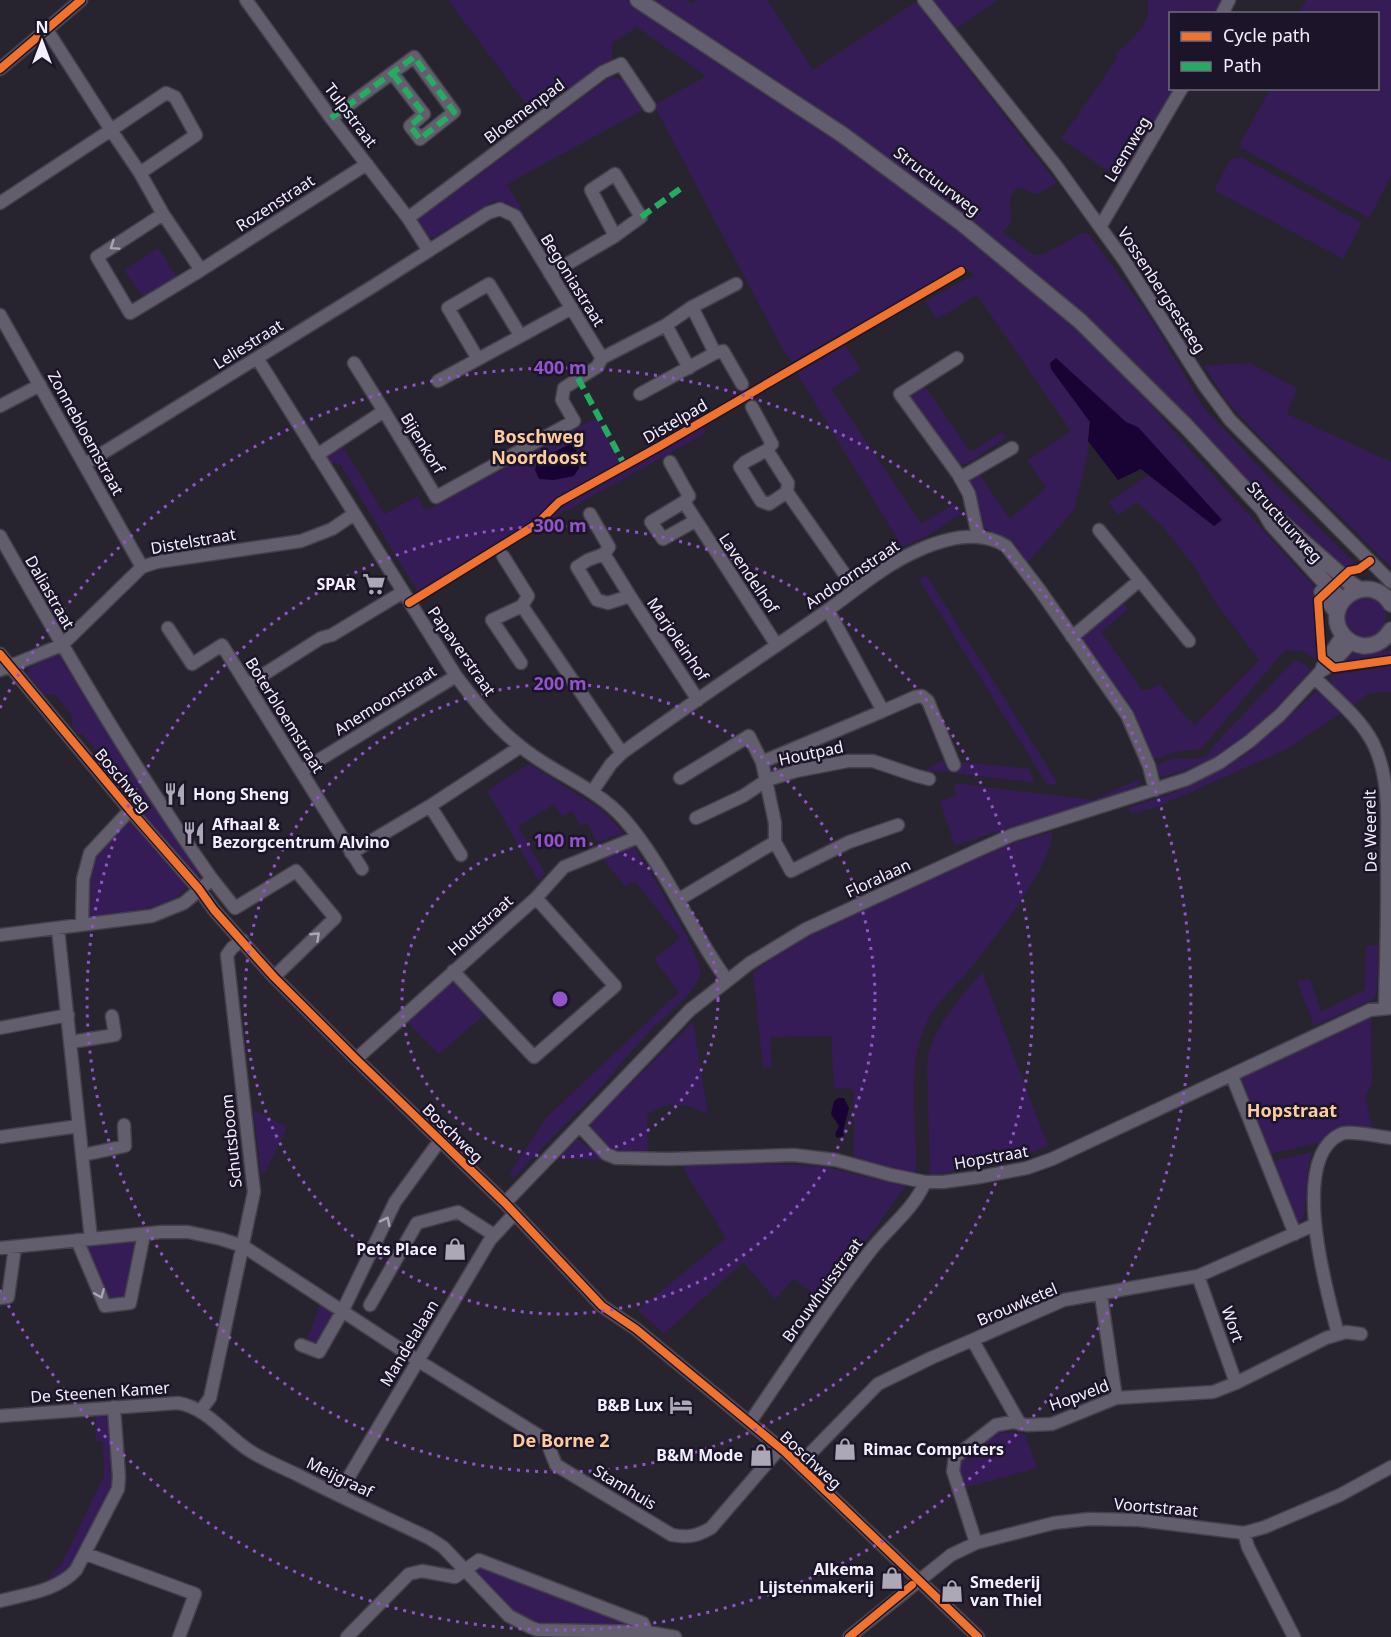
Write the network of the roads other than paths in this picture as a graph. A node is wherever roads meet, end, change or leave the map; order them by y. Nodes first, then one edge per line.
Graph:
1 (81, 0) edge
2 (246, 0) edge
3 (638, 0) edge
4 (924, 0) edge
5 (47, 30) junction
6 (0, 69) edge
7 (393, 74) junction
8 (1181, 90) edge
9 (649, 106) dead end
10 (331, 118) junction
11 (111, 130) junction
12 (367, 164) junction
13 (140, 173) junction
14 (0, 203) edge
15 (163, 214) junction
16 (408, 218) junction
17 (1100, 227) junction
18 (615, 236) junction
19 (429, 251) junction
20 (201, 270) junction
21 (550, 274) junction
22 (736, 284) dead end
23 (692, 307) junction
24 (572, 308) junction
25 (0, 315) edge
26 (666, 325) junction
27 (520, 335) junction
28 (716, 353) junction
29 (257, 358) junction
30 (602, 358) junction
31 (957, 358) dead end
32 (478, 359) junction
33 (354, 363) dead end
34 (689, 368) junction
35 (438, 381) dead end
36 (742, 384) dead end
37 (40, 385) junction
38 (640, 394) dead end
39 (900, 394) junction
40 (889, 402) dead end
41 (0, 406) edge
42 (752, 407) dead end
43 (384, 411) junction
44 (1186, 426) junction
45 (1012, 448) dead end
46 (767, 450) junction
47 (317, 455) junction
48 (670, 462) dead end
49 (85, 464) junction
50 (960, 478) junction
51 (787, 492) junction
52 (684, 502) junction
53 (1263, 509) junction
54 (354, 514) junction
55 (590, 514) dead end
56 (695, 521) junction
57 (1099, 530) dead end
58 (0, 536) edge
59 (978, 536) junction
60 (604, 554) junction
61 (503, 556) dead end
62 (142, 567) junction
63 (1140, 580) junction
64 (1391, 582) edge
65 (855, 589) junction
66 (1359, 589) junction
67 (403, 592) junction
68 (630, 596) junction
69 (1391, 604) edge
70 (522, 606) junction
71 (1340, 607) junction
72 (828, 610) junction
73 (168, 628) dead end
74 (1391, 630) edge
75 (1072, 637) junction
76 (1347, 638) junction
77 (1189, 641) dead end
78 (776, 644) junction
79 (62, 645) junction
80 (1385, 646) edge
81 (0, 654) edge
82 (521, 663) dead end
83 (4, 668) edge
84 (1317, 675) junction
85 (456, 676) junction
86 (247, 685) junction
87 (698, 700) junction
88 (883, 711) junction
89 (520, 747) junction
90 (622, 753) junction
91 (762, 762) junction
92 (954, 765) dead end
93 (301, 771) junction
94 (680, 778) dead end
95 (929, 778) dead end
96 (767, 780) junction
97 (1388, 783) edge
98 (1155, 790) junction
99 (592, 792) junction
100 (430, 806) junction
101 (130, 810) junction
102 (696, 818) dead end
103 (898, 825) dead end
104 (638, 837) junction
105 (775, 842) junction
106 (351, 853) junction
107 (461, 855) dead end
108 (362, 869) dead end
109 (212, 879) junction
110 (199, 889) junction
111 (536, 898) junction
112 (678, 900) junction
113 (82, 924) junction
114 (58, 928) junction
115 (0, 935) edge
116 (242, 940) junction
117 (453, 971) junction
118 (274, 977) junction
119 (727, 980) junction
120 (1388, 1008) edge
121 (68, 1015) junction
122 (112, 1016) dead end
123 (0, 1028) edge
124 (71, 1042) junction
125 (356, 1059) junction
126 (1232, 1076) junction
127 (124, 1125) dead end
128 (79, 1126) junction
129 (579, 1126) junction
130 (0, 1137) edge
131 (1391, 1138) edge
132 (441, 1139) junction
133 (83, 1155) junction
134 (925, 1182) junction
135 (506, 1203) junction
136 (515, 1213) junction
137 (1314, 1225) junction
138 (144, 1234) junction
139 (1295, 1234) junction
140 (494, 1235) junction
141 (91, 1239) junction
142 (77, 1240) junction
143 (243, 1246) junction
144 (15, 1247) junction
145 (0, 1248) edge
146 (1198, 1276) junction
147 (1101, 1294) junction
148 (0, 1298) edge
149 (370, 1305) dead end
150 (342, 1312) junction
151 (1338, 1334) junction
152 (1361, 1334) dead end
153 (973, 1341) junction
154 (301, 1345) dead end
155 (417, 1360) junction
156 (1236, 1383) junction
157 (1116, 1398) junction
158 (114, 1407) junction
159 (201, 1410) junction
160 (0, 1416) edge
161 (750, 1422) junction
162 (1020, 1424) junction
163 (780, 1448) junction
164 (799, 1465) junction
165 (1391, 1467) edge
166 (338, 1496) junction
167 (1244, 1533) junction
168 (976, 1543) junction
169 (86, 1554) junction
170 (466, 1571) junction
171 (918, 1580) junction
172 (0, 1601) edge
173 (647, 1632) junction
174 (537, 1633) edge
175 (179, 1637) edge
176 (347, 1637) edge
177 (675, 1637) edge
178 (849, 1637) edge
179 (978, 1637) edge
180 (1294, 1637) edge

1 - 5 street
2 - 10 street, Tulpstraat
3 - 44 main road, Structuurweg
4 - 17 street, Vossenbergsesteeg
5 - 6 street
5 - 11 street
7 - 7 street
7 - 10 street
8 - 17 street, Leemweg
9 - 16 street, Bloemenpad
10 - 12 street, Tulpstraat
11 - 13 street
11 - 13 street
11 - 14 street
12 - 16 street, Tulpstraat
12 - 20 street, Rozenstraat
13 - 15 street
15 - 20 street
15 -> 20 street, Rozenstraat
16 - 19 street, Tulpstraat
17 - 64 street, Vossenbergsesteeg
18 - 18 street
18 - 21 street
19 - 21 street, Begoniastraat
19 - 29 street, Leliestraat
21 - 24 street, Begoniastraat
22 - 23 street
23 - 26 street
23 - 28 street
24 - 27 street
24 - 30 street, Begoniastraat
25 - 37 street, Zonnebloemstraat
26 - 30 street
26 - 34 street
27 - 32 street
27 - 32 street
28 - 34 street
28 - 36 street
29 - 47 street, Papaverstraat
29 - 49 street, Leliestraat
30 - 43 street, Bijenkorf
31 - 39 street
32 - 35 street
33 - 43 street
34 - 38 street
37 - 41 street
37 - 49 street, Zonnebloemstraat
39 - 40 street
39 - 50 street
42 - 46 street
43 - 47 street
44 - 53 main road, Structuurweg
44 - 71 main road, Structuurweg
45 - 50 street
46 - 51 street
46 - 51 street
47 - 54 street, Papaverstraat
48 - 52 street, Lavendelhof
49 - 62 street, Zonnebloemstraat
50 - 59 street
51 - 65 street
52 - 56 street, Lavendelhof
52 - 56 street
53 - 66 main road, Structuurweg
53 - 71 main road, Structuurweg
54 - 62 street, Distelstraat
54 - 67 street, Papaverstraat
55 - 60 street, Marjoleinhof
56 - 78 street, Lavendelhof
57 - 63 street
58 - 79 street, Daliastraat
59 - 65 street, Andoornstraat
59 - 75 street, Andoornstraat
60 - 68 street, Marjoleinhof
60 - 68 street, Marjoleinhof
61 - 70 street
62 - 79 street, Distelstraat
63 - 75 street
63 - 77 street
65 - 72 street, Andoornstraat
66 - 69 main road
66 - 71 main road
67 - 85 street, Papaverstraat
67 - 86 street
68 - 87 street, Marjoleinhof
70 - 82 street
70 - 90 street
71 - 76 main road
72 - 78 street, Andoornstraat
72 - 88 street
73 - 86 street, Boterbloemstraat
74 - 80 main road
75 - 98 street, Andoornstraat
76 - 80 main road
76 - 84 street, Floralaan
78 - 87 street, Andoornstraat
79 - 83 street, Daliastraat
79 - 109 street, Boschweg
81 - 83 street, Boschweg
83 - 101 street, Boschweg
84 - 97 street, De Weerelt
84 - 98 street, Floralaan
85 - 89 street, Papaverstraat
85 - 93 street, Anemoonstraat
86 - 93 street, Boterbloemstraat
87 - 90 street, Andoornstraat
88 - 91 street
88 - 92 street
89 - 99 street, Papaverstraat
89 - 100 street
90 - 99 street, Andoornstraat
91 - 94 street
91 - 96 street
93 - 106 street, Boterbloemstraat
95 - 96 street, Houtpad
96 - 102 street, Houtpad
96 - 105 street
97 - 120 street, De Weerelt
98 - 119 street, Floralaan
99 - 104 street, Papaverstraat
100 - 106 street
100 - 107 street
101 - 110 street, Boschweg
101 - 113 street
103 - 105 street
104 - 111 street, Houtstraat
104 - 112 street, Papaverstraat
105 - 112 street
106 - 108 street, Boterbloemstraat
109 - 110 street
118 -> 109 street, Boschweg
110 - 113 street
110 - 116 street, Boschweg
111 - 117 street, Houtstraat
111 - 117 street
112 - 119 street, Papaverstraat
113 - 114 street
114 - 115 street
114 - 121 street
116 - 118 street, Boschweg
116 - 143 street, Schutsboom
117 - 125 street, Houtstraat
118 - 125 street, Boschweg
119 - 129 street, Floralaan
120 - 126 street, Hopstraat
121 - 123 street
121 - 124 street
122 - 124 street
124 - 128 street
125 - 132 street, Boschweg
126 - 134 street, Hopstraat
126 - 139 street
127 - 133 street
128 - 130 street
128 - 133 street
129 - 134 street, Hopstraat
129 - 135 street, Floralaan
131 - 137 street
132 - 135 street, Boschweg
150 -> 132 street
133 - 141 street
134 - 161 street, Brouwhuisstraat
135 - 136 street, Boschweg
136 - 140 street, Mandelalaan
136 - 161 street, Boschweg
137 - 139 street, Brouwketel
137 - 151 street
138 - 141 street, Stamhuis
142 -> 138 street
138 - 143 street, Stamhuis
139 - 146 street, Brouwketel
140 - 149 street
140 - 155 street, Mandelalaan
141 - 142 street, Stamhuis
142 - 144 street, Stamhuis
143 - 150 street, Stamhuis
143 - 159 street, Schutsboom
144 - 145 street, Stamhuis
144 - 148 street
146 - 147 street, Brouwketel
146 - 156 street, Wort
147 - 153 street, Brouwketel
147 - 157 street
150 - 154 street
150 - 155 street, Stamhuis
151 - 152 street, Hopveld
151 - 156 street, Hopveld
153 - 162 street
153 - 164 street, Brouwketel
155 - 163 street, Stamhuis
155 - 166 street, Mandelalaan
156 - 157 street, Hopveld
157 - 162 street, Hopveld
158 - 159 street, De Steenen Kamer
158 - 160 street, De Steenen Kamer
158 - 169 street
159 - 166 street, Meijgraaf
161 - 163 street, Boschweg
162 - 168 street, Hopveld
163 - 164 street, Boschweg
164 - 171 street, Boschweg
165 - 167 street, Voortstraat
166 - 170 street, Meijgraaf
167 - 168 street, Voortstraat
167 - 180 street
168 - 171 street, Voortstraat
169 - 172 street
169 - 175 street
170 - 173 street, Meijgraaf
170 - 174 street, Meijgraaf
170 - 176 street
171 - 178 street, Voortstraat
171 - 179 street, Boschweg
173 - 174 street, Meijgraaf
173 - 177 street, Meijgraaf

